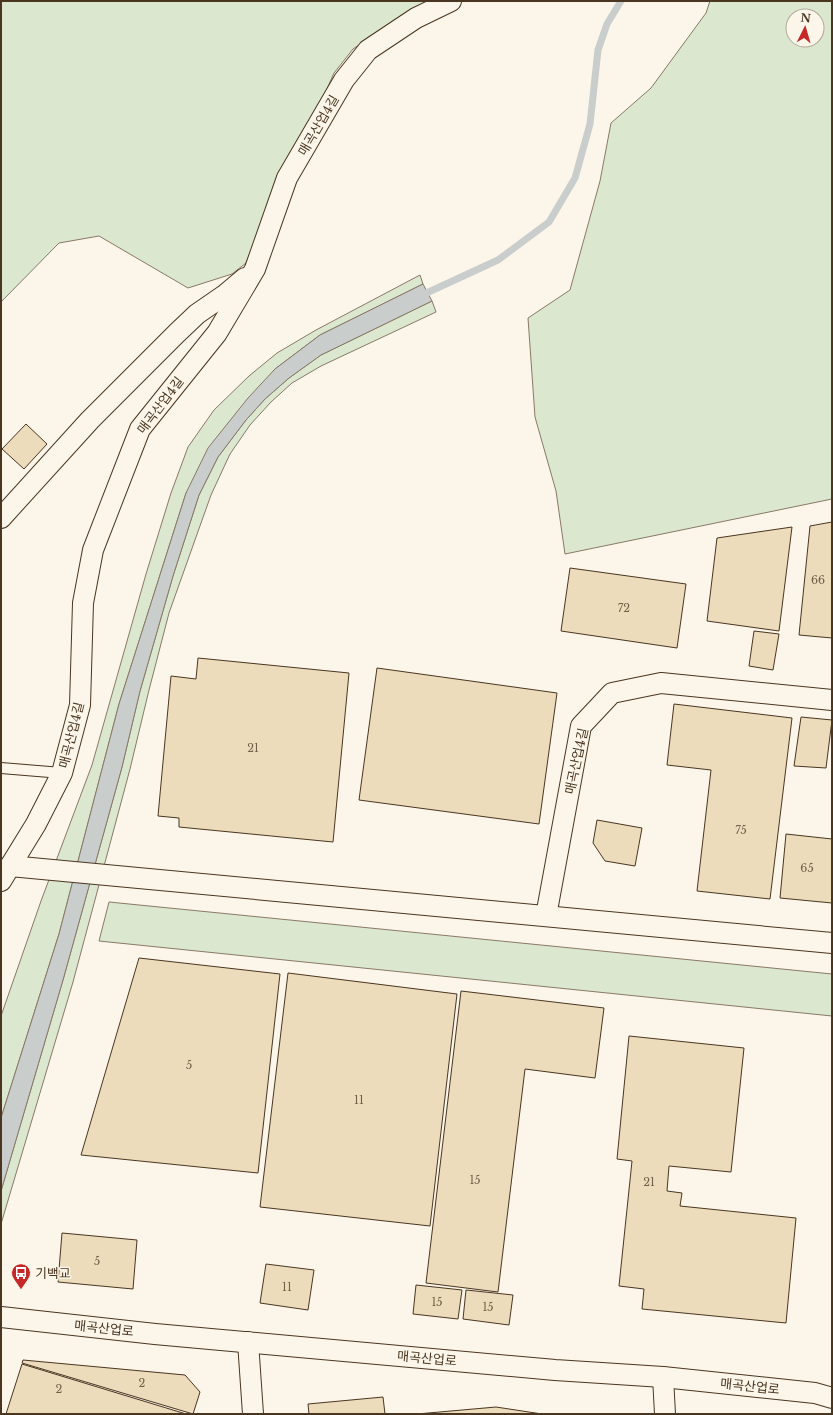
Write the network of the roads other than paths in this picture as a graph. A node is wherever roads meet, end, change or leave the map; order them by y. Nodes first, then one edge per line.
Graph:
1 (451, 1) edge
2 (255, 269) junction
3 (1, 518) edge
4 (832, 700) edge
5 (1, 768) edge
6 (62, 774) junction
7 (5, 874) edge
8 (546, 916) junction
9 (832, 943) edge
10 (1, 1317) edge
11 (248, 1342) junction
12 (663, 1377) junction
13 (832, 1398) edge
14 (253, 1414) edge
15 (665, 1414) edge

1 - 2 street, 매곡산업4길
2 - 3 street
2 - 6 street, 매곡산업4길
4 - 8 street, 매곡산업4길
5 - 6 lane
6 - 7 street, 매곡산업4길
7 - 8 street
8 - 9 street
10 - 11 street, 매곡산업로
11 - 12 street, 매곡산업로
11 - 14 street
12 - 13 street, 매곡산업로
12 - 15 street

